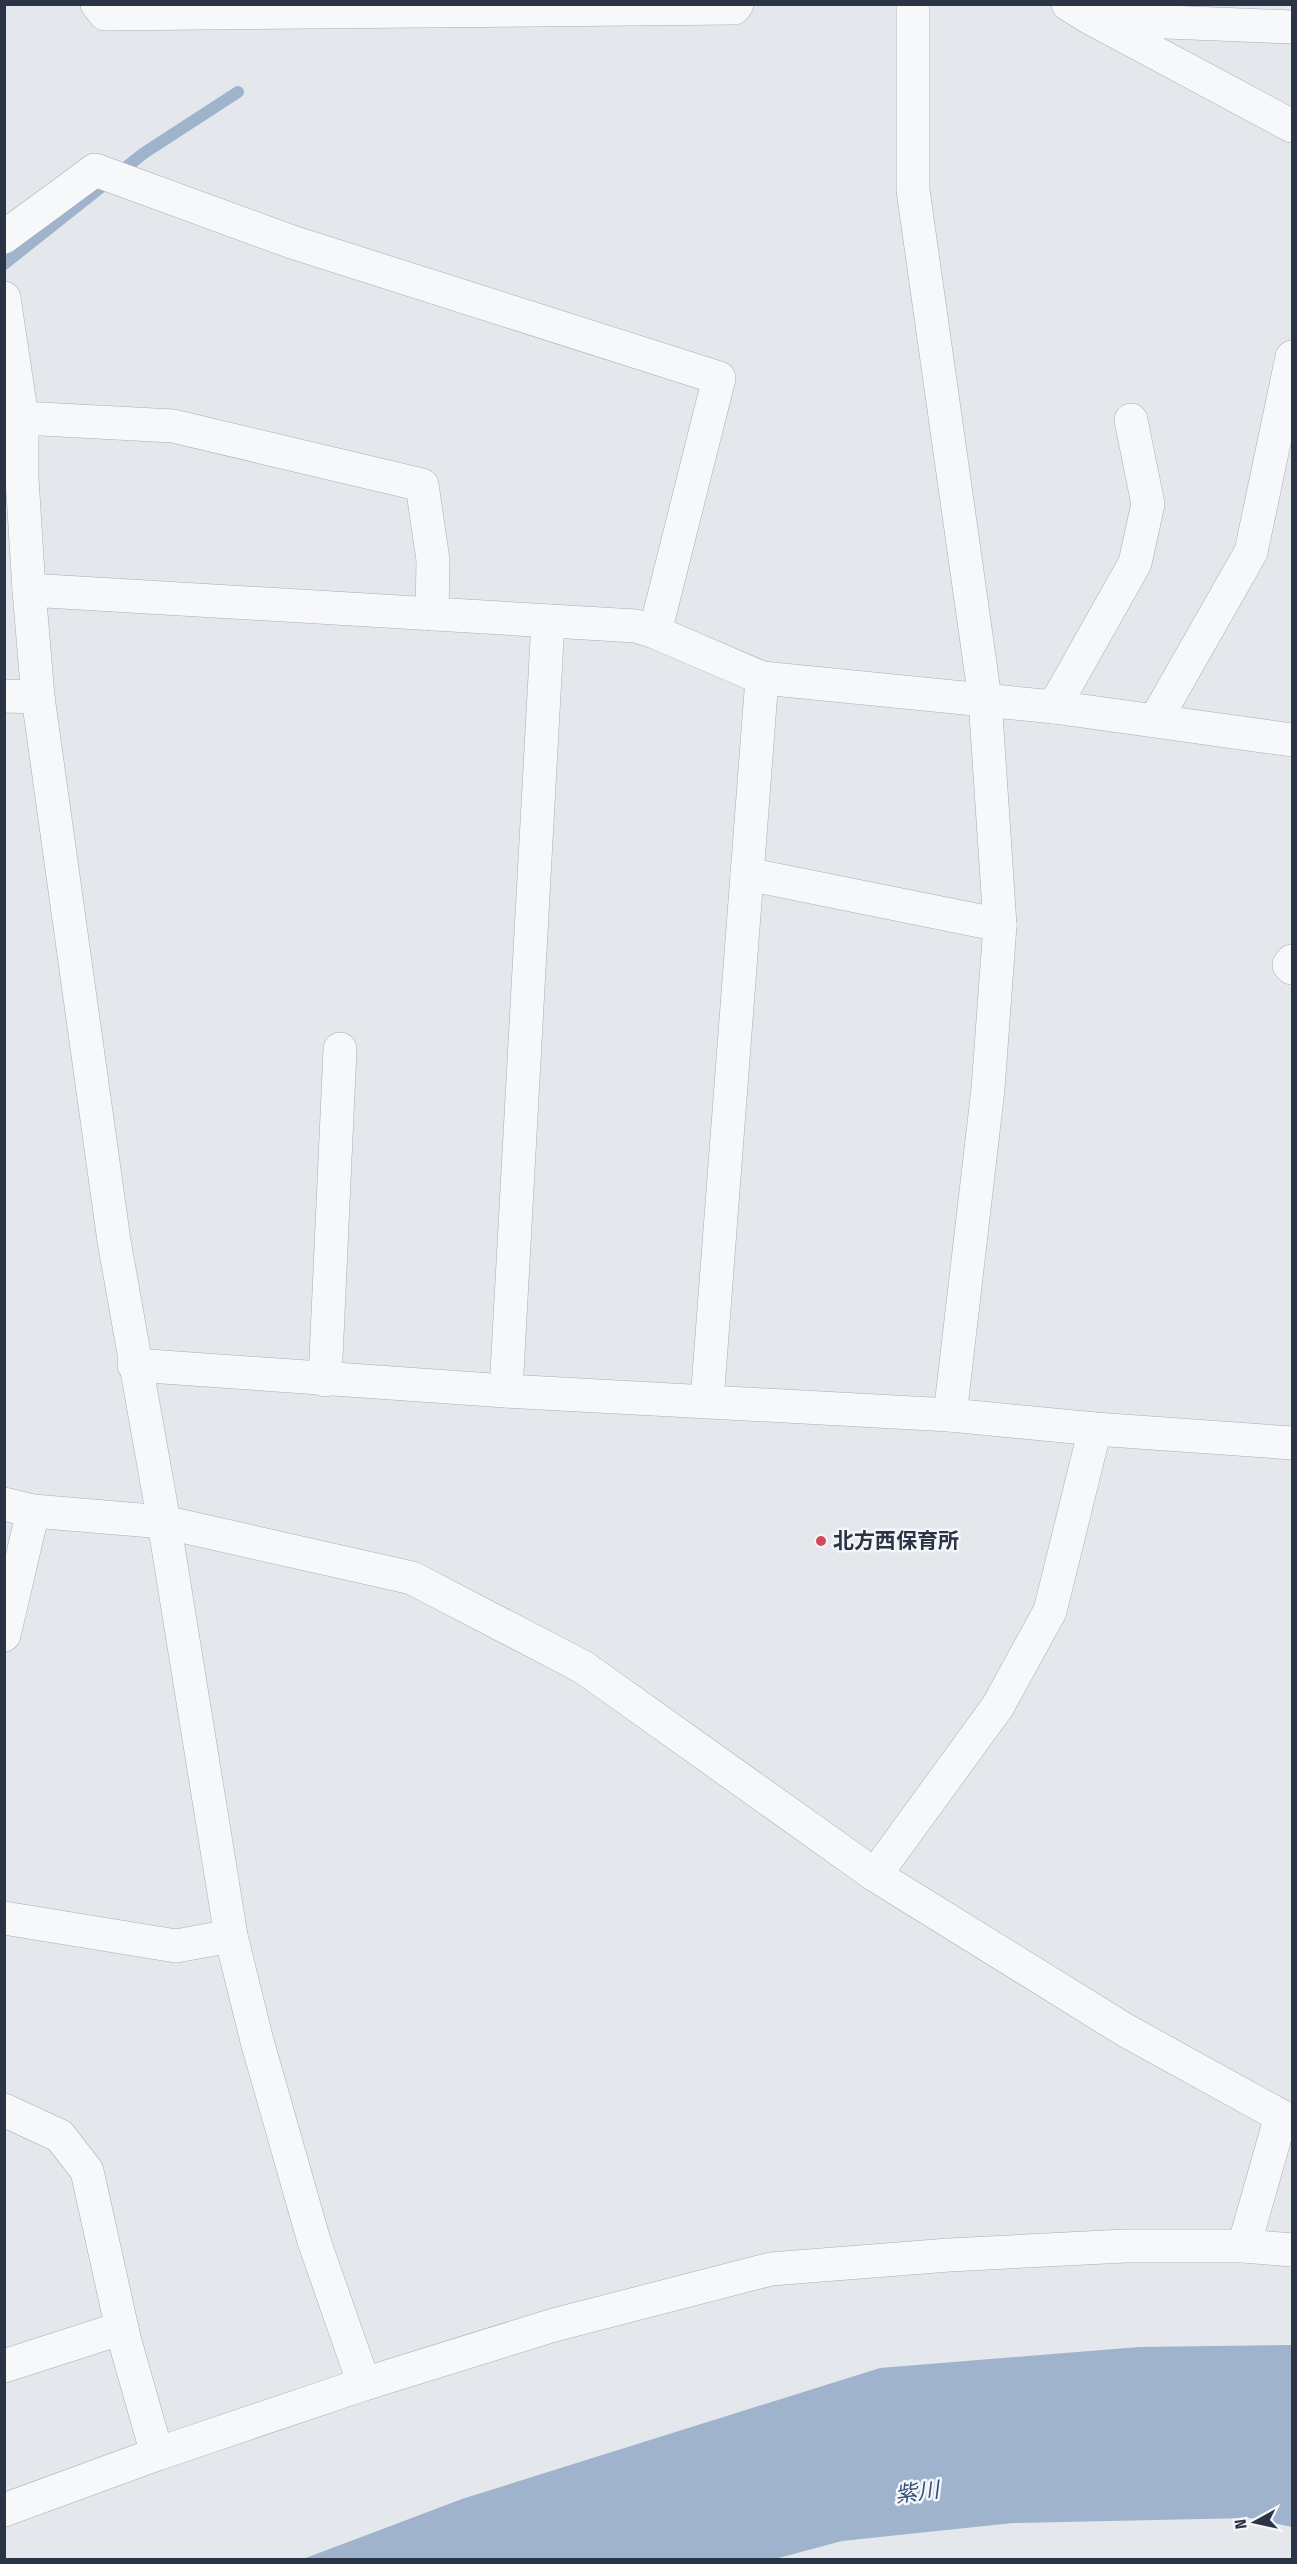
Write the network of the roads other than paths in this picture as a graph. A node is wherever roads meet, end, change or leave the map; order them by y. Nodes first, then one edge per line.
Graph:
1 (97, 4) edge
2 (737, 4) edge
3 (913, 4) edge
4 (1080, 11) edge
5 (1293, 27) edge
6 (1293, 126) edge
7 (4, 237) edge
8 (4, 298) edge
9 (1293, 357) edge
10 (22, 418) junction
11 (1131, 420) dead end
12 (14, 477) edge
13 (28, 590) junction
14 (432, 614) junction
15 (548, 621) junction
16 (655, 632) junction
17 (762, 678) junction
18 (4, 696) edge
19 (38, 697) junction
20 (985, 699) junction
21 (1054, 707) junction
22 (1156, 719) junction
23 (1293, 740) edge
24 (747, 874) junction
25 (1000, 925) junction
26 (1293, 961) edge
27 (1293, 968) edge
28 (340, 1049) dead end
29 (134, 1365) junction
30 (325, 1380) junction
31 (506, 1391) junction
32 (707, 1401) junction
33 (950, 1415) junction
34 (1095, 1429) junction
35 (1293, 1443) edge
36 (19, 1508) edge
37 (164, 1522) junction
38 (4, 1635) edge
39 (874, 1875) junction
40 (4, 1918) edge
41 (231, 1936) junction
42 (4, 2110) edge
43 (1287, 2117) edge
44 (1244, 2246) junction
45 (1293, 2250) edge
46 (122, 2328) junction
47 (4, 2366) edge
48 (364, 2384) junction
49 (157, 2454) junction
50 (4, 2510) edge

1 - 2 street
3 - 20 street
4 - 5 street
4 - 6 street
7 - 16 street
8 - 10 street
9 - 22 street
10 - 12 street
10 - 14 street
11 - 21 street
12 - 13 street
13 - 14 street
13 - 19 street
14 - 15 street
15 - 16 street
15 - 31 street
16 - 17 street
17 - 20 street
17 - 24 street
18 - 19 street
19 - 29 street
20 - 21 street
20 - 25 street
21 - 22 street
22 - 23 street
24 - 25 street
24 - 32 street
25 - 33 street
26 - 27 street
28 - 30 street
29 - 30 street
29 - 37 street
30 - 31 street
31 - 32 street
32 - 33 street
33 - 34 street
34 - 35 street
34 - 39 street
36 - 37 street
36 - 38 street
37 - 39 street
37 - 41 street
39 - 43 street
40 - 41 street
41 - 48 street
42 - 46 street
43 - 44 street
44 - 45 street
44 - 48 street
46 - 47 street
46 - 49 street
48 - 49 street
49 - 50 street

